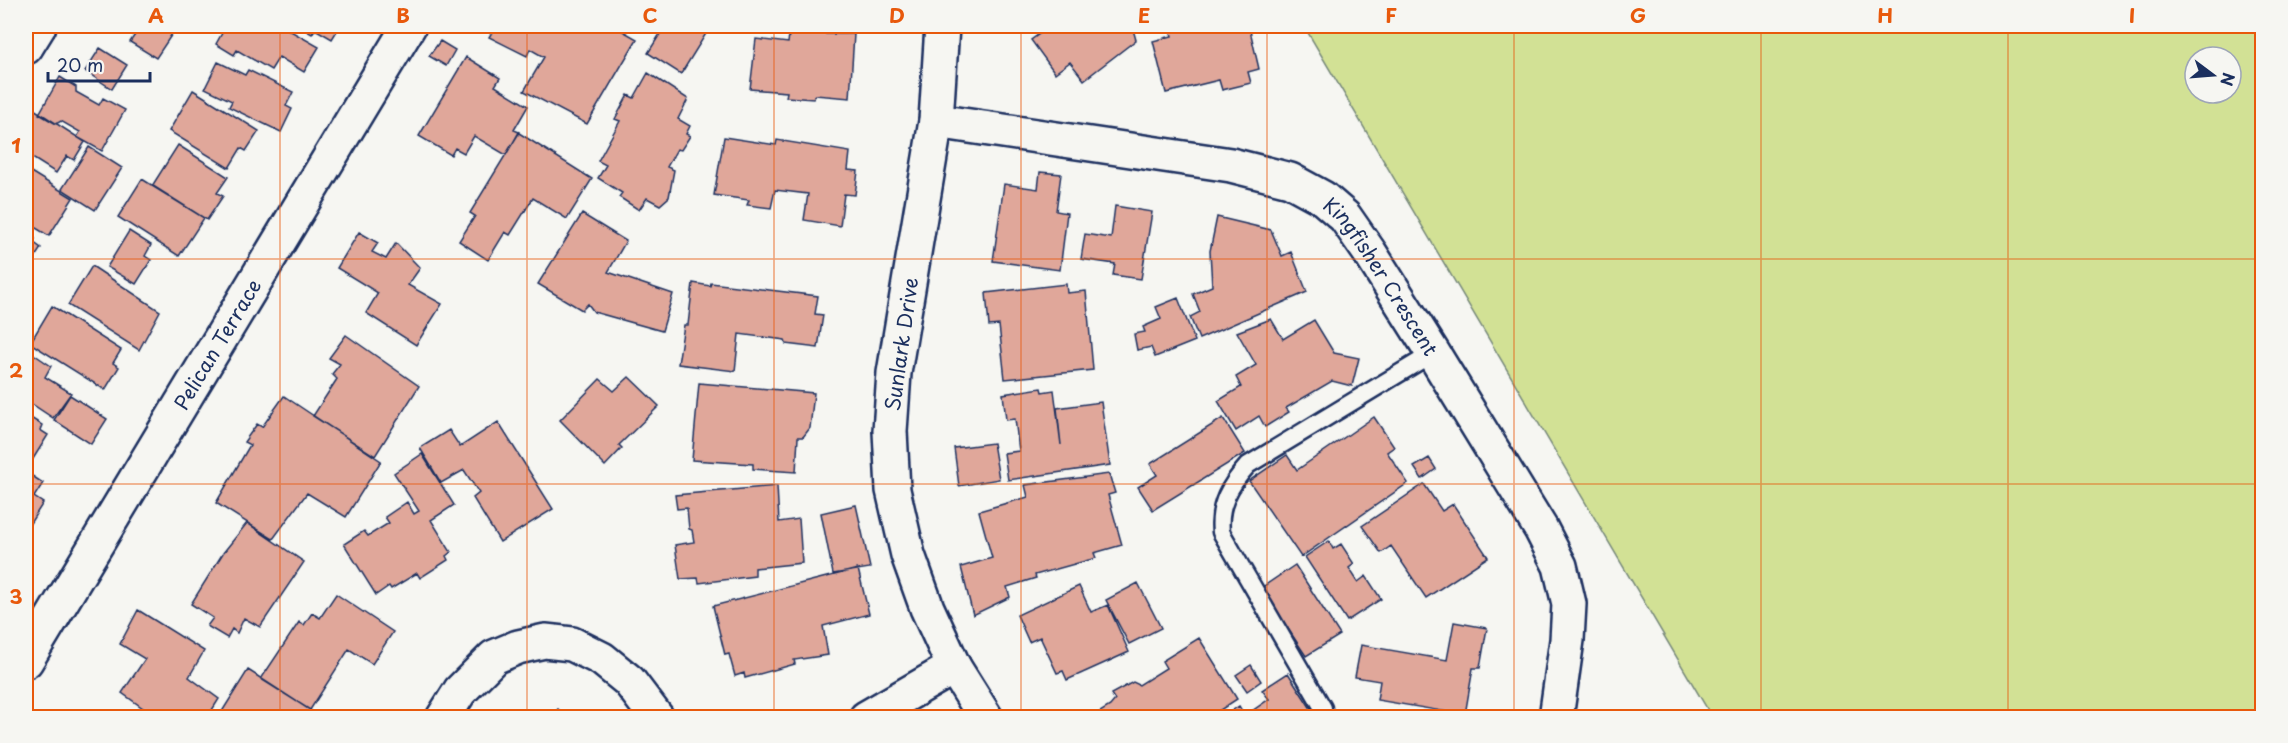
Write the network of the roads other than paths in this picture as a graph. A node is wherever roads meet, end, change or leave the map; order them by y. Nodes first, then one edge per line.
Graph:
1 (39, 26) edge
2 (409, 26) edge
3 (942, 26) edge
4 (26, 47) edge
5 (936, 121) junction
6 (1433, 353) junction
7 (26, 661) edge
8 (954, 667) junction
9 (1323, 708) dead end
10 (443, 717) edge
11 (657, 717) edge
12 (866, 717) edge
13 (986, 717) edge
14 (1556, 717) edge

1 - 4 street
2 - 7 street, Pelican Terrace
3 - 5 street, Sunlark Drive
5 - 6 street, Kingfisher Crescent
5 - 8 street, Sunlark Drive
6 - 9 lane
6 - 14 street, Kingfisher Crescent
8 - 12 street
8 - 13 street, Sunlark Drive
10 - 11 street

